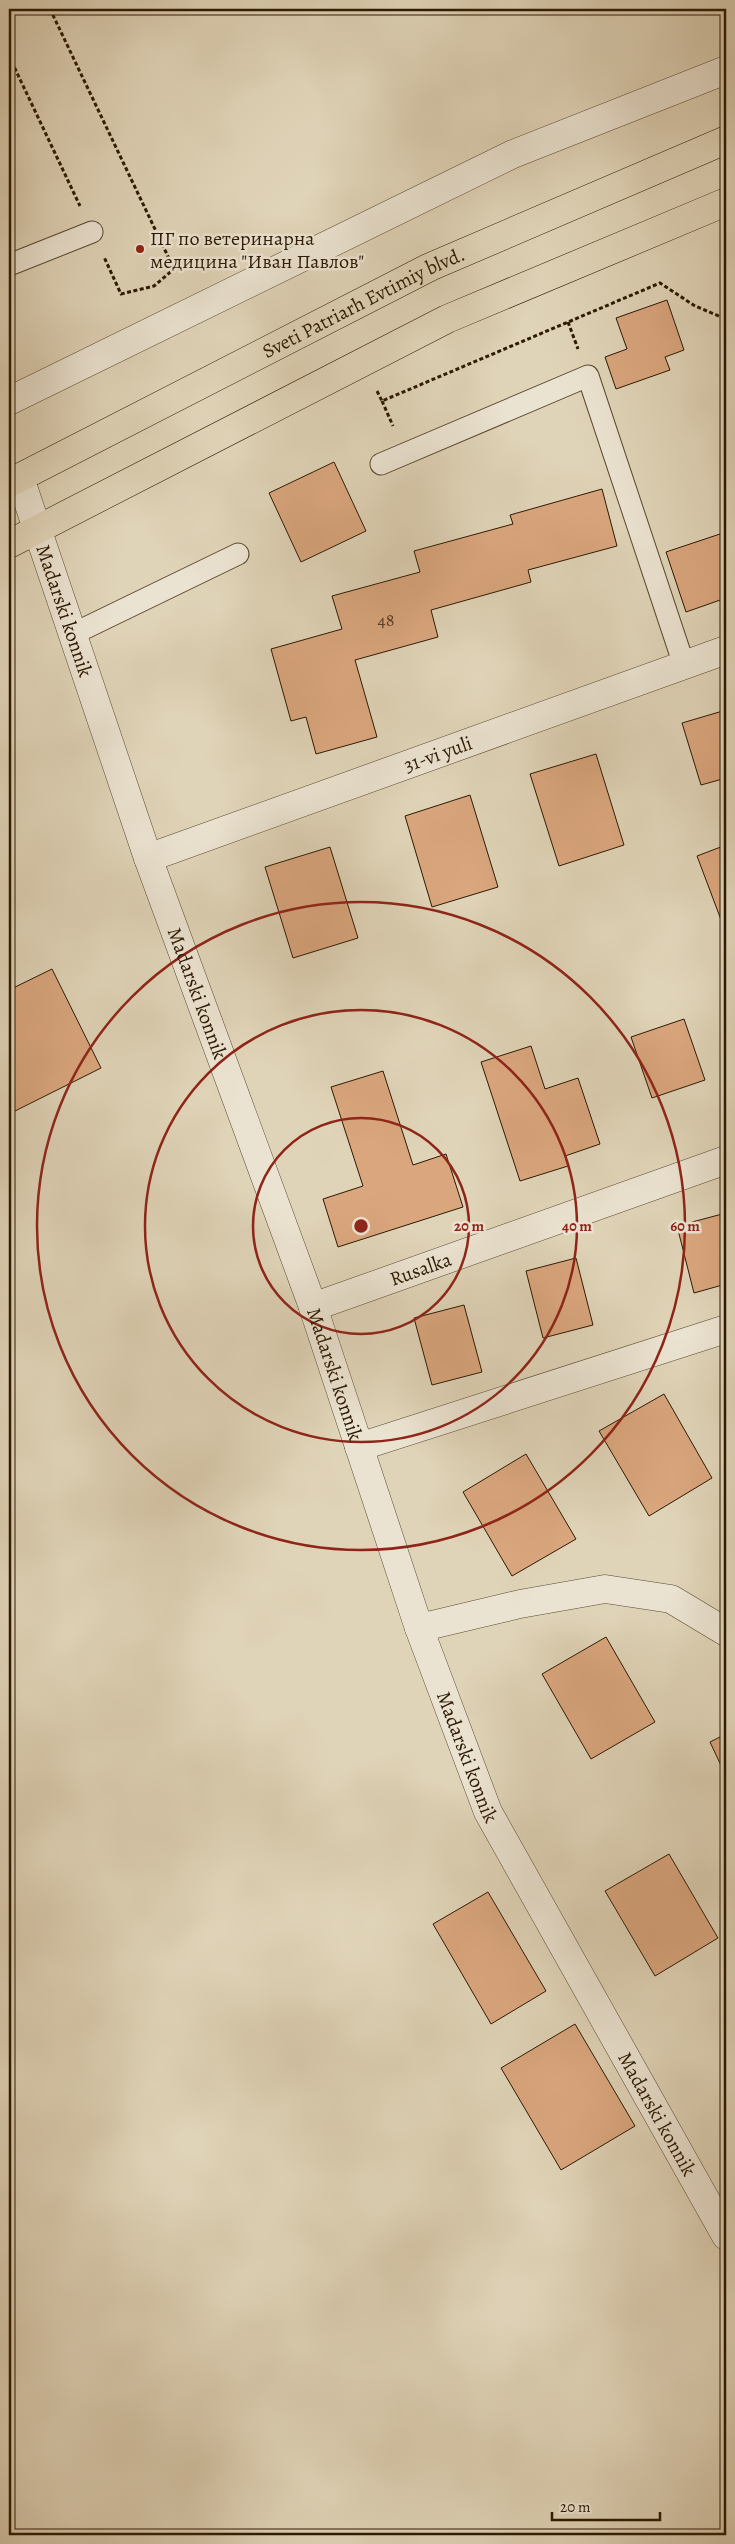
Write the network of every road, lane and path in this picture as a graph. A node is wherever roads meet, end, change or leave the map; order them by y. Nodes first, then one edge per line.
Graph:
1 (50, 9) edge
2 (9, 56) edge
3 (726, 70) edge
4 (726, 140) edge
5 (726, 202) edge
6 (92, 232) junction
7 (9, 265) edge
8 (9, 402) edge
9 (381, 464) dead end
10 (15, 480) edge
11 (38, 529) junction
12 (9, 544) edge
13 (238, 554) dead end
14 (73, 634) junction
15 (726, 650) edge
16 (684, 665) junction
17 (148, 858) junction
18 (726, 1160) edge
19 (313, 1307) junction
20 (726, 1329) edge
21 (360, 1447) junction
22 (420, 1628) junction
23 (726, 1632) edge
24 (726, 2236) edge

1 - 6 path
2 - 6 path
3 - 8 street
4 - 10 main road, Sveti Patriarh Evtimiy blvd.
5 - 11 main road
6 - 7 lane
9 - 16 lane
10 - 11 street, Madarski konnik
11 - 12 main road
11 - 14 street, Madarski konnik
13 - 14 lane
14 - 17 street, Madarski konnik
15 - 16 street, 31-vi yuli
16 - 17 street, 31-vi yuli
17 - 19 street, Madarski konnik
18 - 19 street, Rusalka
19 - 21 street, Madarski konnik
20 - 21 street
21 - 22 street, Madarski konnik
22 - 23 street
22 - 24 street, Madarski konnik

